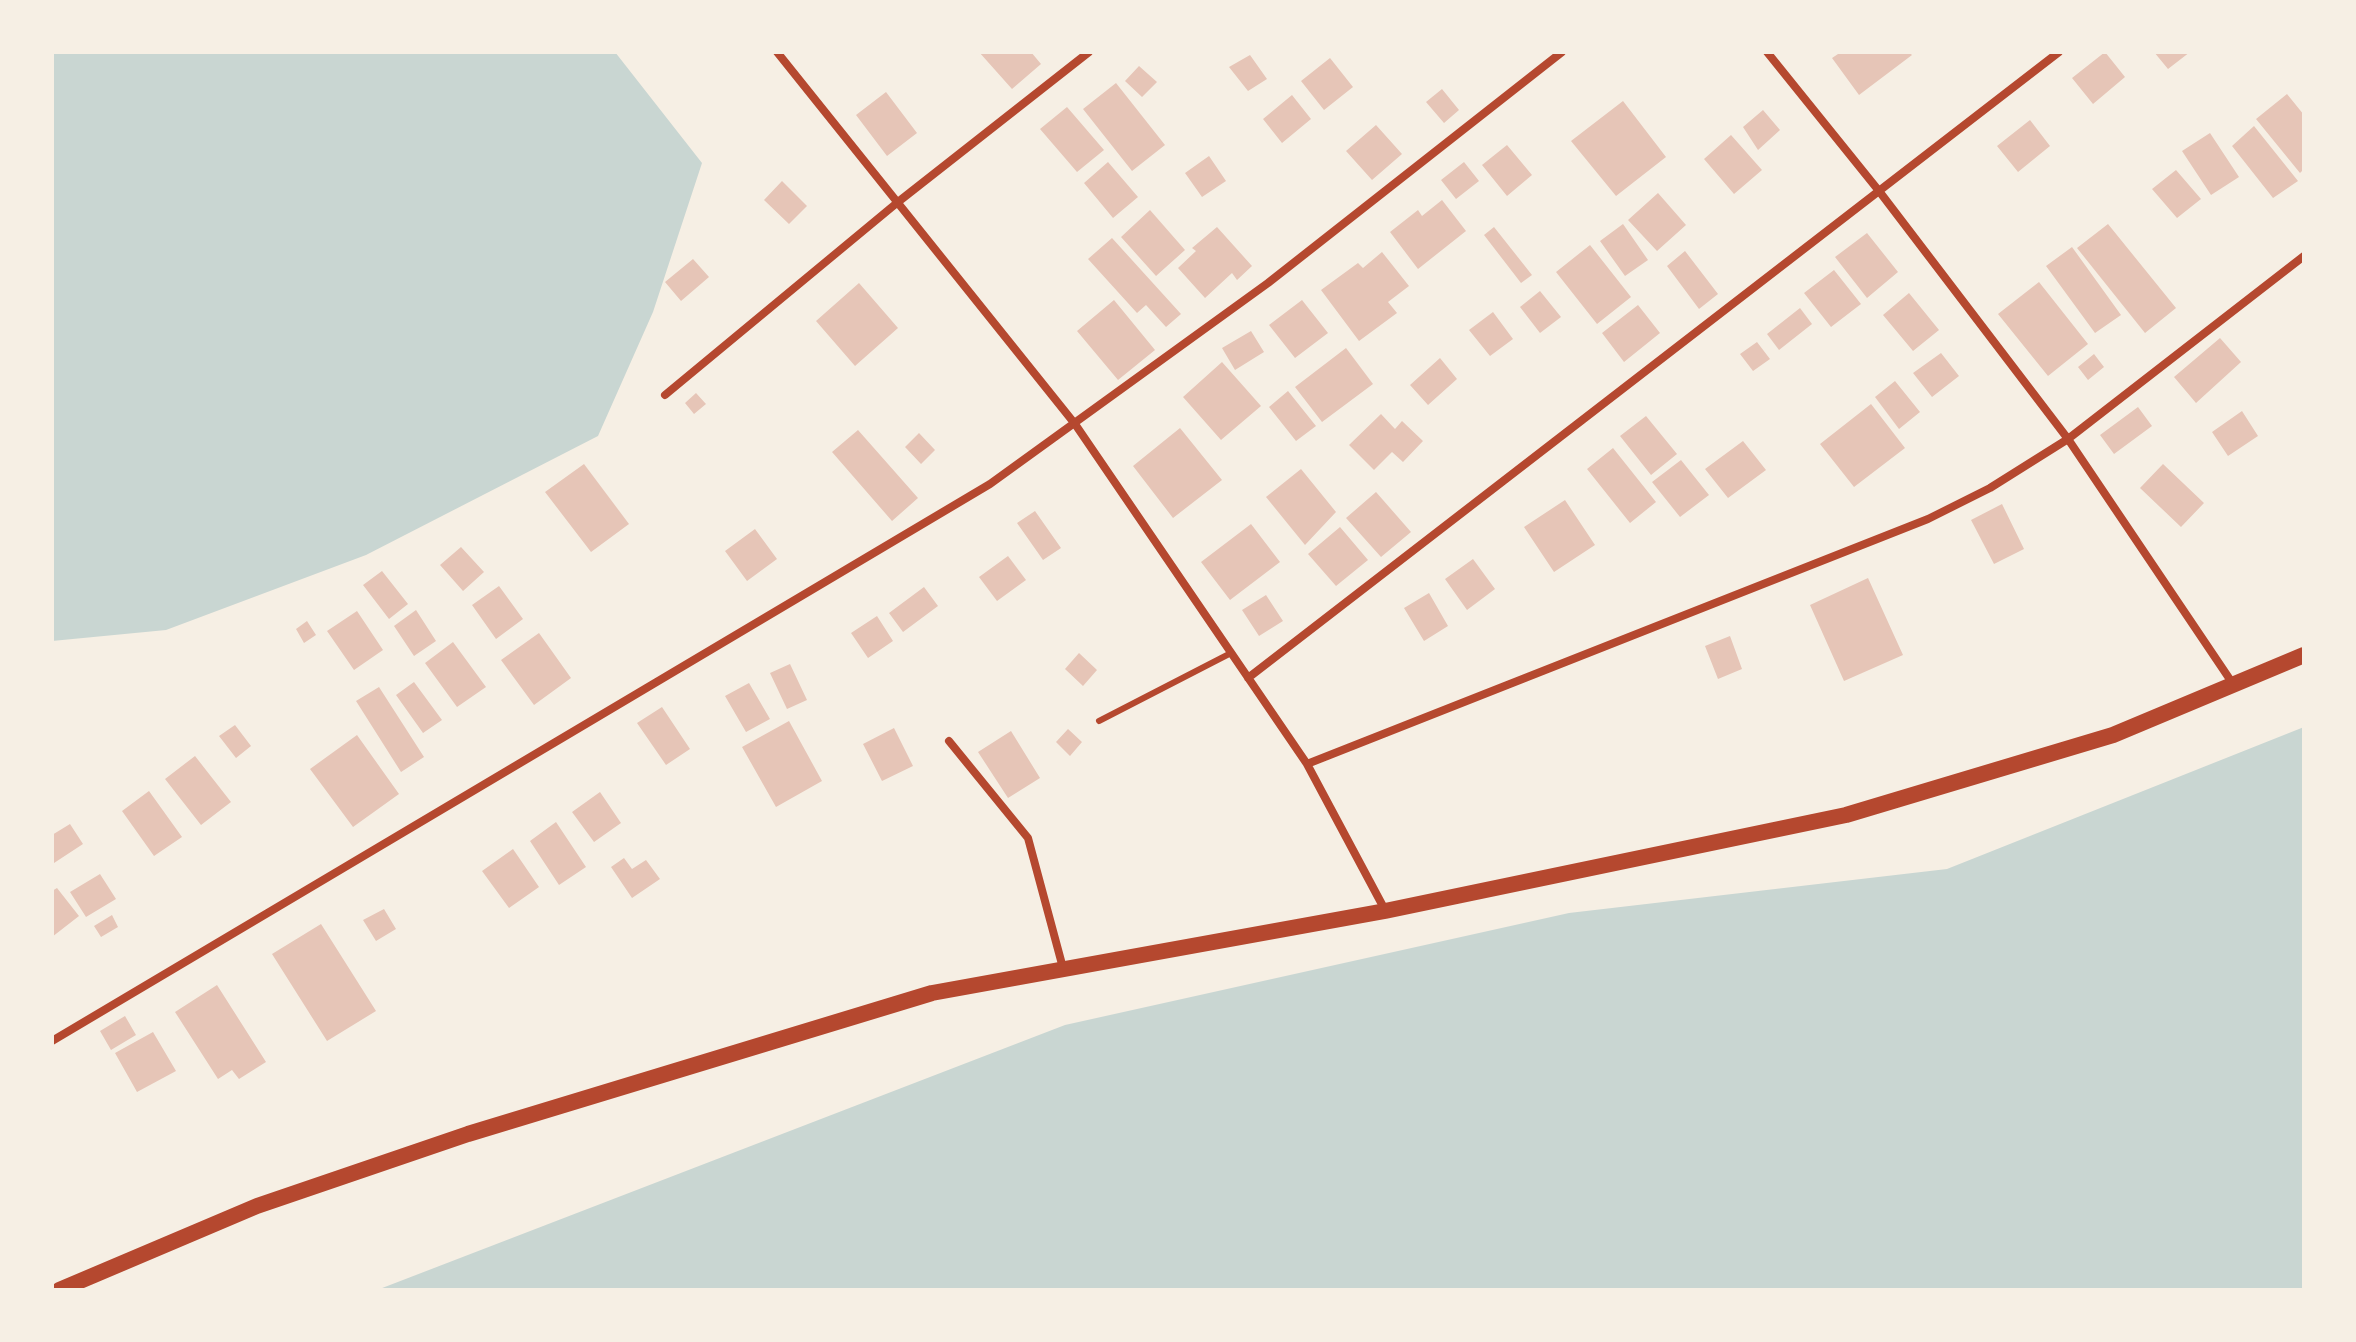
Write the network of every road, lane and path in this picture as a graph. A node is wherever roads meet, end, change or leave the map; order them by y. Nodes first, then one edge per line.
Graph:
1 (777, 52) edge
2 (1089, 52) edge
3 (1562, 52) edge
4 (1767, 52) edge
5 (2059, 52) edge
6 (1879, 191) junction
7 (898, 202) junction
8 (2304, 256) edge
9 (665, 395) dead end
10 (1075, 424) junction
11 (2068, 439) junction
12 (1231, 653) junction
13 (2304, 655) edge
14 (1248, 678) junction
15 (2234, 685) junction
16 (1099, 721) dead end
17 (949, 741) dead end
18 (1307, 764) junction
19 (1385, 911) junction
20 (1063, 968) junction
21 (52, 1041) edge
22 (59, 1290) edge

1 - 7 street
2 - 7 street
3 - 10 street
4 - 6 street
5 - 6 street
6 - 11 street
6 - 14 street
7 - 9 street
7 - 10 street
8 - 11 street
10 - 12 street
10 - 21 street
11 - 15 street
11 - 18 street
12 - 14 street
12 - 16 lane
13 - 15 main road
14 - 18 street
15 - 19 main road
17 - 20 street
18 - 19 street
19 - 20 main road
20 - 22 main road

